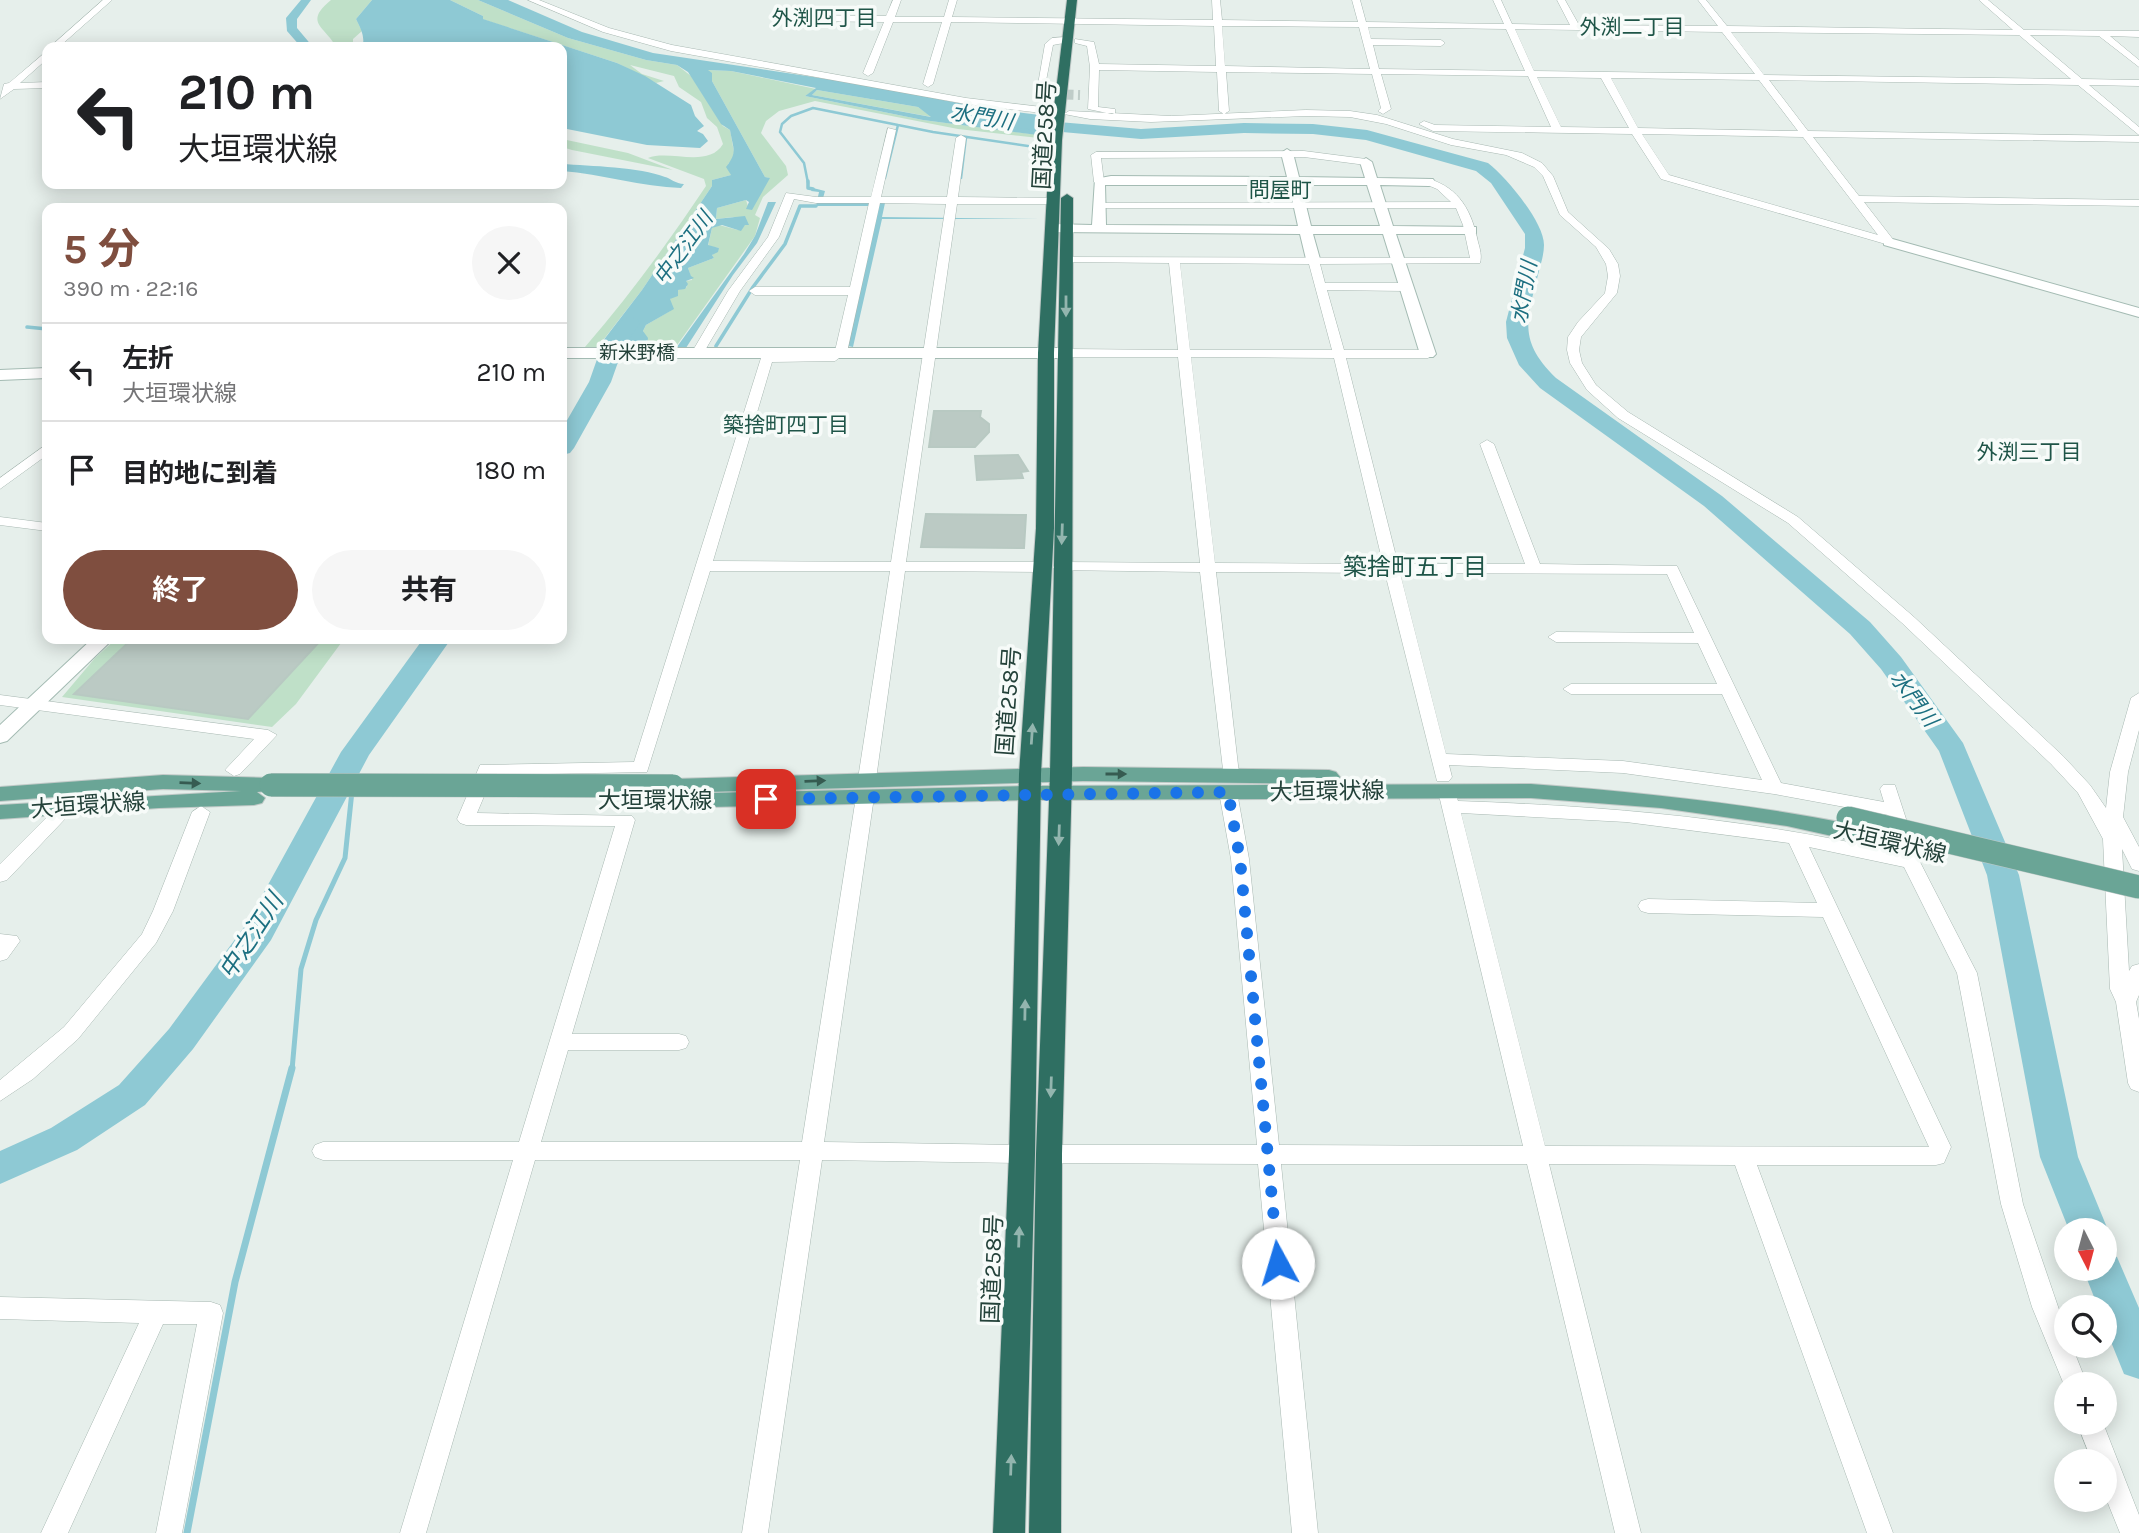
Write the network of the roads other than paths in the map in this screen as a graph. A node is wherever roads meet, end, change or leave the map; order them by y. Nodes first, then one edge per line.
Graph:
1 (108, 0) edge
2 (532, 0) edge
3 (897, 0) edge
4 (953, 0) edge
5 (1072, 0) edge
6 (1083, 0) edge
7 (1216, 0) edge
8 (1356, 0) edge
9 (1497, 0) edge
10 (1561, 0) edge
11 (1702, 0) edge
12 (1983, 0) edge
13 (890, 17) junction
14 (801, 18) dead end
15 (947, 18) junction
16 (1068, 20) junction
17 (1081, 20) junction
18 (1218, 21) junction
19 (1362, 23) junction
20 (1509, 25) junction
21 (1575, 26) junction
22 (1723, 28) junction
23 (2021, 32) junction
24 (2100, 33) junction
25 (2139, 34) edge
26 (1066, 40) junction
27 (1078, 41) junction
28 (60, 42) edge
29 (1368, 42) junction
30 (1441, 43) dead end
31 (42, 58) edge
32 (1373, 61) junction
33 (1441, 62) dead end
34 (2139, 64) edge
35 (1095, 67) junction
36 (1221, 69) junction
37 (1377, 72) junction
38 (868, 73) dead end
39 (1531, 73) junction
40 (1604, 74) junction
41 (1761, 77) junction
42 (2080, 82) junction
43 (2139, 83) edge
44 (928, 84) dead end
45 (42, 85) edge
46 (6, 86) edge
47 (1049, 94) dead end
48 (1080, 95) tunnel mouth
49 (1094, 95) junction
50 (0, 96) edge
51 (1224, 110) junction
52 (1384, 111) junction
53 (1064, 114) junction
54 (891, 130) dead end
55 (1557, 130) junction
56 (1635, 131) junction
57 (2139, 132) edge
58 (1805, 133) junction
59 (961, 138) dead end
60 (2139, 139) edge
61 (1061, 140) junction
62 (1287, 153) junction
63 (1366, 162) joint
64 (1294, 181) junction
65 (1372, 181) junction
66 (1099, 182) junction
67 (1429, 182) joint
68 (1855, 199) junction
69 (951, 201) junction
70 (1053, 201) junction
71 (874, 203) junction
72 (2139, 203) edge
73 (1099, 205) junction
74 (1300, 205) junction
75 (1380, 205) junction
76 (1460, 205) junction
77 (1059, 228) junction
78 (1099, 229) junction
79 (1306, 229) junction
80 (1388, 230) junction
81 (1471, 230) junction
82 (1889, 242) junction
83 (1174, 259) junction
84 (1313, 259) junction
85 (1067, 260) junction
86 (1398, 260) junction
87 (1321, 286) junction
88 (1406, 287) junction
89 (755, 290) dead end
90 (855, 291) junction
91 (2139, 313) edge
92 (695, 352) junction
93 (841, 352) junction
94 (931, 352) junction
95 (567, 353) edge
96 (1056, 353) junction
97 (1185, 353) junction
98 (1339, 354) junction
99 (1428, 354) joint
100 (42, 373) edge
101 (0, 375) edge
102 (1487, 443) dead end
103 (42, 453) edge
104 (0, 485) edge
105 (0, 521) edge
106 (42, 526) edge
107 (704, 566) junction
108 (899, 566) junction
109 (1052, 567) junction
110 (1208, 567) junction
111 (1391, 567) junction
112 (1534, 568) junction
113 (1556, 636) dead end
114 (1704, 638) junction
115 (98, 644) edge
116 (1571, 689) dead end
117 (1728, 689) junction
118 (2139, 698) edge
119 (0, 700) edge
120 (33, 704) junction
121 (0, 736) edge
122 (234, 770) dead end
123 (1229, 783) junction
124 (1030, 784) junction
125 (1060, 784) junction
126 (1445, 784) junction
127 (866, 788) junction
128 (1774, 788) junction
129 (1889, 789) dead end
130 (269, 792) junction
131 (0, 794) edge
132 (1895, 810) junction
133 (0, 812) edge
134 (201, 812) dead end
135 (58, 816) dead end
136 (2107, 816) junction
137 (1849, 825) junction
138 (1796, 838) junction
139 (1911, 862) junction
140 (2139, 864) edge
141 (0, 875) edge
142 (2139, 887) edge
143 (2139, 901) edge
144 (1648, 906) dead end
145 (1830, 910) junction
146 (0, 941) edge
147 (0, 954) edge
148 (2139, 971) edge
149 (2126, 1002) junction
150 (559, 1042) junction
151 (679, 1042) dead end
152 (2139, 1083) edge
153 (0, 1091) edge
154 (528, 1150) junction
155 (323, 1151) dead end
156 (812, 1151) junction
157 (1022, 1154) junction
158 (1049, 1154) junction
159 (1267, 1155) junction
160 (1536, 1156) junction
161 (1743, 1157) junction
162 (0, 1308) edge
163 (156, 1313) junction
164 (2070, 1372) edge
165 (2117, 1492) edge
166 (54, 1533) edge
167 (169, 1533) edge
168 (413, 1533) edge
169 (755, 1533) edge
170 (1009, 1533) edge
171 (1045, 1533) edge
172 (1305, 1533) edge
173 (1628, 1533) edge
174 (1880, 1533) edge
175 (2133, 1533) edge

1 - 28 street
2 - 53 street
3 - 13 street
4 - 15 street
5 - 16 highway, 国道258号
6 - 17 highway, 国道258号
7 - 18 street
8 - 19 street
9 - 20 street
10 - 21 street
11 - 22 street
12 - 23 street
13 - 14 street
13 - 15 street
13 - 38 street
15 - 16 street
15 - 44 street
16 - 17 street
16 - 26 highway, 国道258号
17 - 18 street
17 - 27 highway, 国道258号
18 - 19 street
18 - 36 street
19 - 20 street
19 - 29 street
20 - 21 street
20 - 39 street
21 - 22 street
22 - 23 street
22 - 41 street
23 - 24 street
23 - 42 street
24 - 25 street
24 - 34 street
26 - 47 street
26 - 53 highway, 国道258号
27 - 35 street
27 - 53 highway, 国道258号
29 - 30 street
29 - 32 street
31 - 46 street
32 - 33 street
32 - 37 street
35 - 36 street
35 - 49 street
36 - 37 street
36 - 51 street
37 - 39 street
37 - 52 street
39 - 40 street
39 - 55 street
40 - 41 street
40 - 56 street
41 - 42 street
41 - 58 street
42 - 43 street
42 - 57 street
45 - 46 street
46 - 50 street
48 - 49 street
49 - 51 street
51 - 52 street
52 - 55 street
53 - 61 highway, 国道258号
53 - 136 street
54 - 71 street
55 - 56 street
56 - 58 street
56 - 82 street
58 - 60 street
58 - 68 street
59 - 69 street
61 - 70 highway, 国道258号
61 - 77 highway, 国道258号
62 - 63 street
62 - 64 street
62 - 66 street
63 - 65 street
64 - 65 street
64 - 66 street
64 - 74 street
65 - 67 street
65 - 75 street
66 - 73 street
67 - 76 street
68 - 72 street
68 - 82 street
69 - 70 street
69 - 71 street
69 - 94 street
70 - 77 highway, 国道258号
71 - 90 street
71 - 92 street
73 - 74 street
73 - 78 street
74 - 75 street
74 - 79 street
75 - 76 street
75 - 80 street
76 - 81 street
77 - 78 street
77 - 85 highway, 国道258号
77 - 96 highway, 国道258号
78 - 79 street
79 - 80 street
79 - 84 street
80 - 81 street
80 - 86 street
81 - 86 street
82 - 91 street
83 - 84 street
83 - 85 street
83 - 97 street
84 - 86 street
84 - 87 street
85 -> 96 highway, 国道258号
86 - 88 street
87 - 88 street
87 - 98 street
88 - 99 street
89 - 90 street
90 - 93 street
92 - 93 street, 新米野橋
92 - 95 street, 新米野橋
93 - 94 street, 新米野橋
93 - 107 street
94 - 96 street, 新米野橋
94 - 108 street
96 - 97 street
96 - 109 highway, 国道258号
97 - 98 street
97 - 110 street
98 - 99 street
98 - 111 street
100 - 101 street
102 - 112 street
103 - 104 street
105 - 106 street
107 - 108 street
107 - 150 street
108 - 109 street
108 - 127 street
109 - 110 street
124 -> 109 highway, 国道258号
109 - 125 highway, 国道258号
110 - 111 street
110 - 123 street
111 - 112 street
111 - 126 street
112 - 114 street
113 - 114 street
114 - 117 street
115 - 120 street
116 - 117 street
117 - 128 street
118 - 136 street
119 - 120 street
120 - 121 street
120 - 122 street
123 - 125 main road, 大垣環状線
123 - 126 main road, 大垣環状線
123 - 159 street
124 - 125 main road, 大垣環状線
124 - 127 main road, 大垣環状線
157 -> 124 highway, 国道258号
125 -> 158 highway, 国道258号
126 - 128 street
126 - 137 main road, 大垣環状線
126 - 138 street
126 - 160 street
127 - 130 main road, 大垣環状線
127 - 156 street
128 - 132 street
129 - 132 street
131 -> 130 main road, 大垣環状線
130 - 133 main road, 大垣環状線
132 - 139 street
134 - 153 street
135 - 141 street
136 - 140 street
136 - 149 street
137 - 142 main road, 大垣環状線, bridge
137 - 143 main road, 大垣環状線
138 - 139 street
138 - 145 street
139 - 164 street
144 - 145 street
145 - 161 street
146 - 147 street
148 - 149 street
149 - 152 street
150 - 151 street
150 - 154 street
154 - 155 street
154 - 156 street
154 - 168 street
156 - 157 street
156 - 169 street
170 -> 157 highway, 国道258号
158 - 159 street
158 - 171 highway, 国道258号
159 - 160 street
159 - 172 street
160 - 161 street
160 - 173 street
161 - 174 street
162 - 163 street
163 - 166 street
163 - 167 street
165 - 175 street

